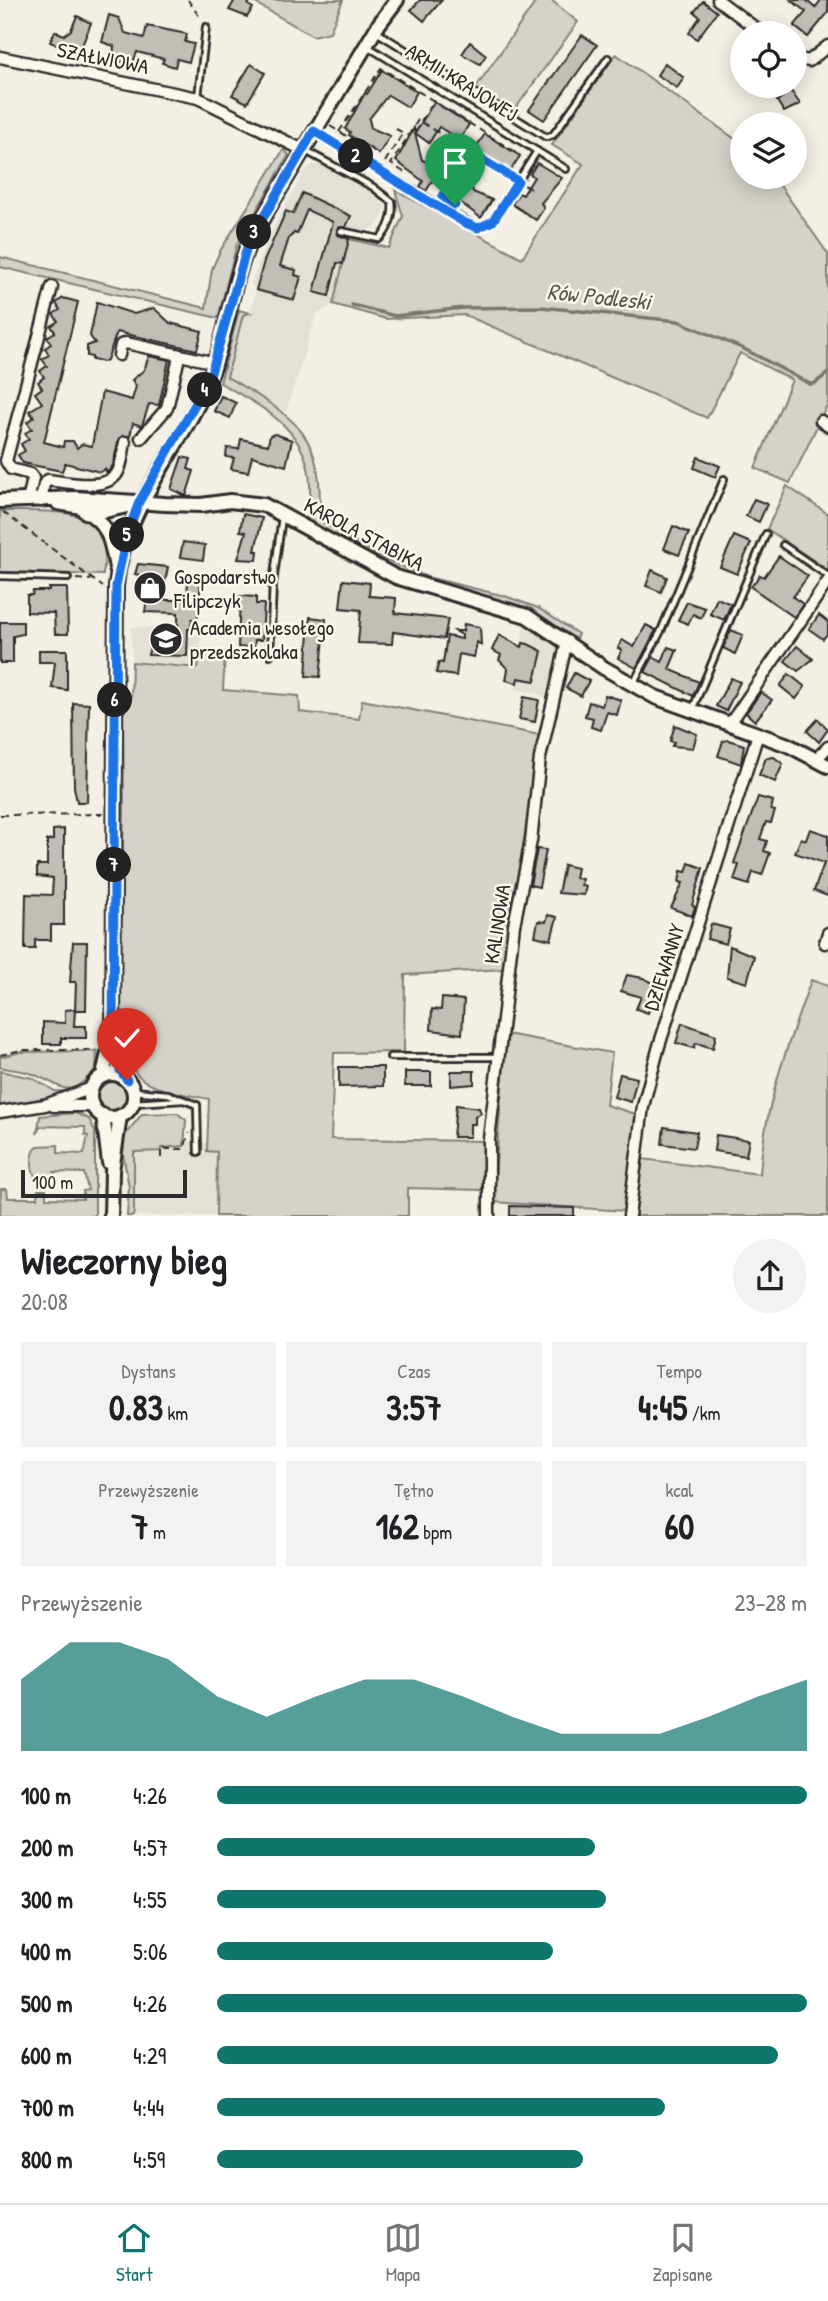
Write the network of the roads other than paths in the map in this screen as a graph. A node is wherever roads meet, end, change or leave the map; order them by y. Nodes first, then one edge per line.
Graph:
1 (397, 0) edge
2 (718, 0) edge
3 (746, 21) edge
4 (206, 27) road end
5 (375, 31) junction
6 (366, 45) junction
7 (828, 46) edge
8 (0, 57) edge
9 (608, 58) dead end
10 (807, 61) edge
11 (198, 98) junction
12 (314, 131) junction
13 (303, 150) junction
14 (537, 151) junction
15 (566, 169) dead end
16 (341, 231) dead end
17 (52, 287) dead end
18 (119, 355) dead end
19 (179, 357) junction
20 (216, 363) junction
21 (141, 438) dead end
22 (125, 442) dead end
23 (724, 479) dead end
24 (0, 501) edge
25 (38, 501) junction
26 (139, 502) junction
27 (78, 508) junction
28 (282, 512) junction
29 (766, 534) dead end
30 (783, 545) dead end
31 (117, 575) junction
32 (0, 576) edge
33 (68, 578) road end
34 (828, 579) edge
35 (567, 641) junction
36 (270, 655) dead end
37 (632, 686) junction
38 (692, 712) junction
39 (729, 725) junction
40 (758, 734) junction
41 (828, 747) edge
42 (822, 762) edge
43 (113, 1029) junction
44 (390, 1057) dead end
45 (499, 1057) junction
46 (103, 1076) junction
47 (122, 1077) junction
48 (92, 1088) junction
49 (133, 1097) junction
50 (185, 1100) junction
51 (46, 1105) junction
52 (98, 1111) junction
53 (0, 1112) edge
54 (120, 1116) junction
55 (198, 1152) dead end
56 (112, 1171) junction
57 (111, 1216) edge
58 (489, 1216) edge
59 (629, 1216) edge

1 - 5 street
2 - 3 street
4 - 11 lane
5 - 6 street
5 - 9 lane
6 - 12 street
6 - 14 lane, ARMII KRAJOWEJ
7 - 10 street
8 - 11 street, SZAŁWIOWA
11 - 13 street, SZAŁWIOWA
12 - 13 street
12 - 14 lane
13 - 16 lane
13 - 20 street
14 - 15 lane, ARMII KRAJOWEJ
17 - 25 street
18 - 19 street
19 - 20 street
19 - 21 street
20 - 26 street
22 - 25 street
23 - 37 lane
24 - 25 street
25 - 26 street, KAROLA STABIKA
25 - 27 street
26 - 27 street
26 - 28 street, KAROLA STABIKA
26 - 31 street
27 - 31 street
28 - 35 street, KAROLA STABIKA
28 - 36 lane
29 - 38 lane
30 - 34 lane
31 - 43 street
32 - 33 lane
34 - 39 street
35 - 37 street, KAROLA STABIKA
35 - 45 street, KALINOWA
37 - 38 street, KAROLA STABIKA
38 - 39 street, KAROLA STABIKA
39 - 40 street, KAROLA STABIKA
40 - 42 street, KAROLA STABIKA
40 - 59 street, DZIEWANNY
41 - 42 street
43 - 46 street
43 - 47 street
44 - 45 lane
45 - 58 street, KALINOWA
46 - 47 street
46 - 48 street
47 - 49 street
48 - 51 street
48 - 52 street
49 - 50 lane
49 - 50 lane
49 - 54 street
50 - 55 lane
51 - 52 street
51 - 53 street
52 - 54 street
52 - 56 street
54 - 56 street
56 - 57 street

